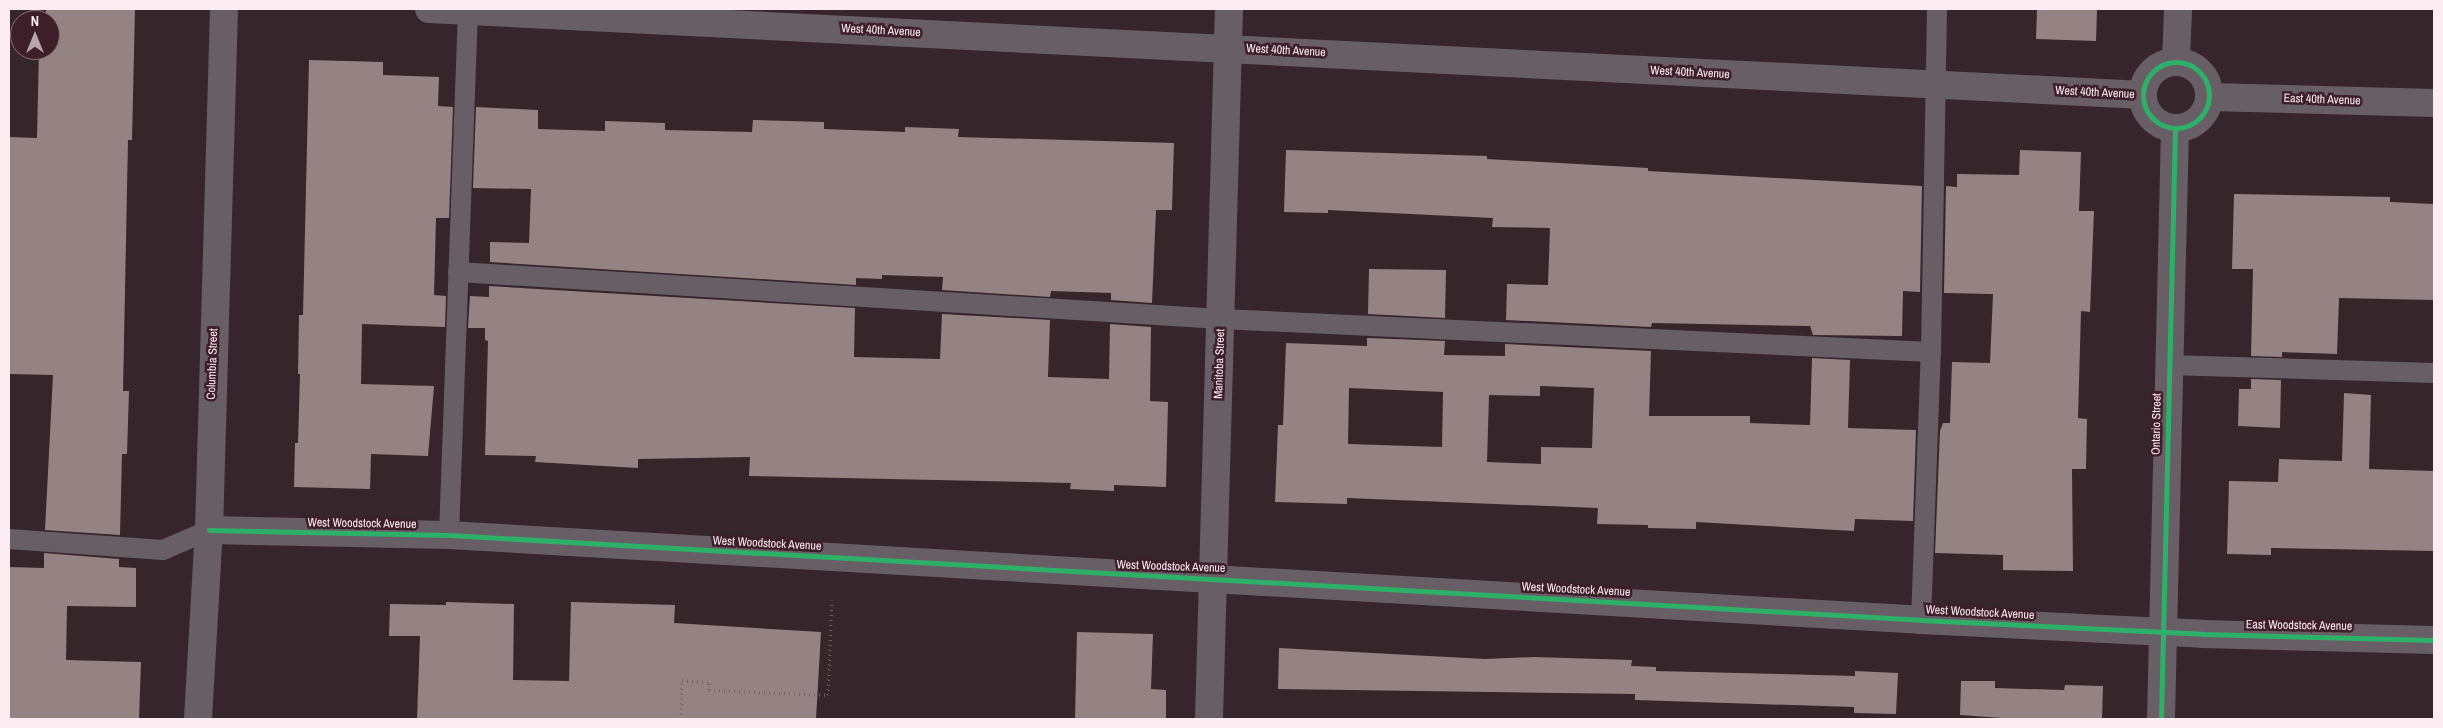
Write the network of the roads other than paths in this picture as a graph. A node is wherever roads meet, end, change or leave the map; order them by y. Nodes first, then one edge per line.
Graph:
1 (224, 9) edge
2 (429, 9) edge
3 (1229, 9) edge
4 (1936, 9) edge
5 (2178, 9) edge
6 (468, 10) edge
7 (1227, 48) junction
8 (2176, 62) junction
9 (1934, 86) junction
10 (2143, 96) junction
11 (2209, 97) junction
12 (2434, 103) edge
13 (2174, 128) junction
14 (458, 272) junction
15 (1221, 319) junction
16 (1931, 352) junction
17 (2168, 365) junction
18 (2434, 373) edge
19 (209, 530) junction
20 (449, 535) junction
21 (9, 539) edge
22 (1212, 579) junction
23 (1921, 620) junction
24 (2163, 633) junction
25 (2434, 640) edge
26 (198, 719) edge
27 (1208, 719) edge
28 (2161, 719) edge

1 - 19 street, Columbia Street
2 - 6 street, West 40th Avenue
3 - 7 street, Manitoba Street
4 - 9 lane
5 - 8 street
6 - 7 street, West 40th Avenue
6 - 14 lane
7 - 9 street, West 40th Avenue
7 - 15 street, Manitoba Street
8 - 10 street
8 - 11 street
9 - 10 street, West 40th Avenue
9 - 16 lane
10 - 13 street
11 - 12 street, East 40th Avenue
11 - 13 street
13 - 17 street, Ontario Street
14 - 15 lane
14 - 20 lane
15 - 16 lane
15 - 22 street, Manitoba Street
16 - 23 lane
17 - 18 lane
17 - 24 street, Ontario Street
19 - 20 street, West Woodstock Avenue
19 - 21 lane
19 - 26 street, Columbia Street
20 - 22 street, West Woodstock Avenue
22 - 23 street, West Woodstock Avenue
22 - 27 street, Manitoba Street
23 - 24 street, West Woodstock Avenue
24 - 25 street, East Woodstock Avenue
24 - 28 street, Ontario Street

